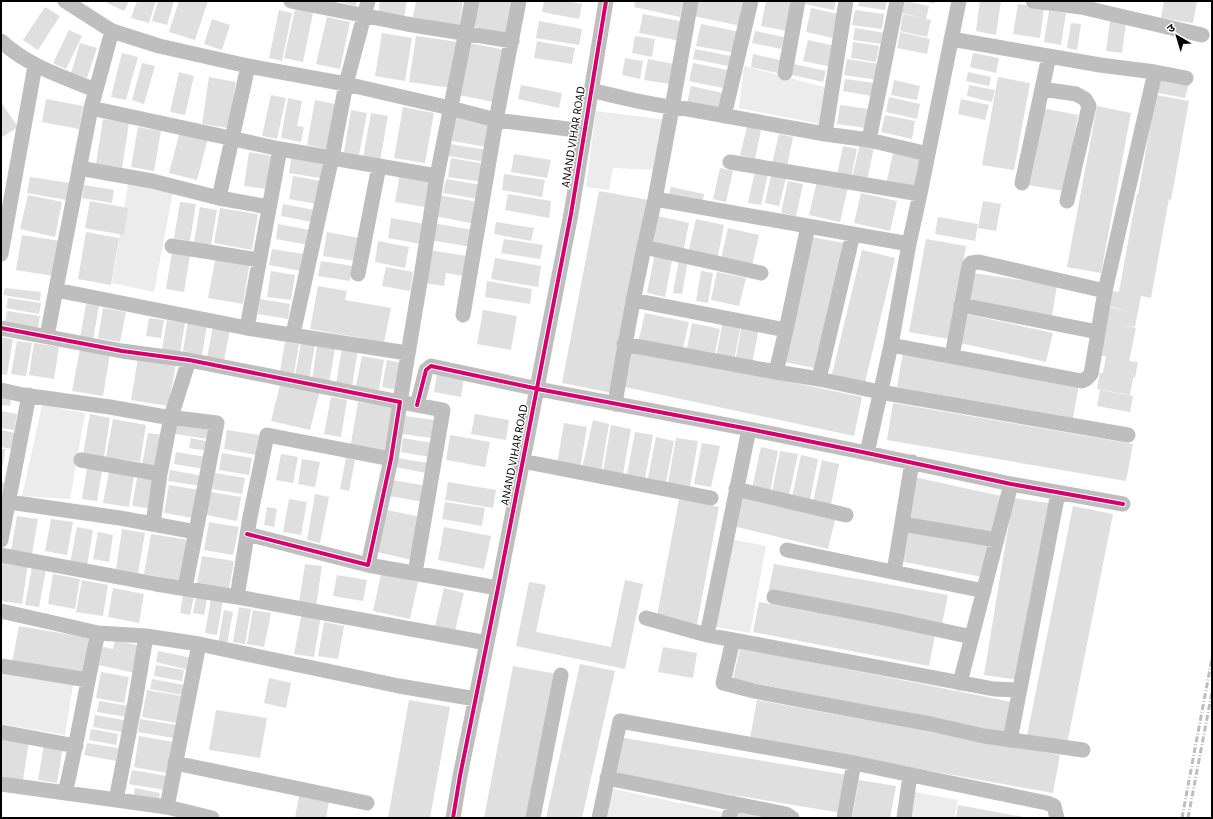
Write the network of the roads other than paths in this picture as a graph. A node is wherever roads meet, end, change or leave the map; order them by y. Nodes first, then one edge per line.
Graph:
1 (65, 1) edge
2 (291, 1) edge
3 (472, 1) edge
4 (519, 1) edge
5 (606, 1) edge
6 (691, 1) edge
7 (751, 1) edge
8 (798, 1) edge
9 (846, 1) edge
10 (897, 1) edge
11 (959, 1) edge
12 (1033, 1) edge
13 (366, 8) edge
14 (112, 31) junction
15 (465, 33) junction
16 (1202, 36) dead end
17 (951, 39) junction
18 (1, 41) edge
19 (512, 41) junction
20 (1049, 56) junction
21 (35, 66) junction
22 (248, 66) junction
23 (1155, 72) junction
24 (785, 73) dead end
25 (1186, 78) dead end
26 (346, 84) junction
27 (1042, 89) junction
28 (95, 90) junction
29 (591, 90) junction
30 (91, 108) junction
31 (450, 108) junction
32 (672, 108) junction
33 (724, 116) junction
34 (496, 120) junction
35 (584, 131) junction
36 (825, 134) junction
37 (232, 139) junction
38 (869, 140) junction
39 (280, 150) junction
40 (928, 154) junction
41 (332, 157) junction
42 (730, 162) dead end
43 (379, 166) junction
44 (80, 168) junction
45 (436, 176) junction
46 (1022, 183) dead end
47 (920, 194) junction
48 (219, 198) junction
49 (655, 199) junction
50 (1067, 201) dead end
51 (269, 207) junction
52 (808, 226) junction
53 (853, 234) junction
54 (909, 244) junction
55 (172, 246) dead end
56 (644, 246) junction
57 (1, 254) edge
58 (259, 260) junction
59 (761, 273) dead end
60 (358, 274) dead end
61 (56, 290) junction
62 (1105, 291) junction
63 (633, 300) junction
64 (961, 305) junction
65 (463, 315) dead end
66 (1, 328) edge
67 (247, 328) junction
68 (786, 330) junction
69 (1098, 332) junction
70 (293, 334) junction
71 (46, 336) junction
72 (624, 344) junction
73 (891, 344) junction
74 (407, 353) junction
75 (952, 356) junction
76 (189, 360) junction
77 (776, 372) junction
78 (819, 379) junction
79 (538, 389) junction
80 (1, 390) edge
81 (880, 392) junction
82 (29, 395) junction
83 (400, 402) junction
84 (615, 404) junction
85 (417, 405) junction
86 (171, 417) junction
87 (748, 429) junction
88 (1128, 434) dead end
89 (867, 453) junction
90 (391, 459) junction
91 (82, 460) dead end
92 (522, 461) junction
93 (912, 462) junction
94 (160, 474) junction
95 (1011, 484) junction
96 (736, 489) junction
97 (1058, 493) junction
98 (711, 498) dead end
99 (9, 502) junction
100 (1123, 504) dead end
101 (846, 514) dead end
102 (153, 524) junction
103 (902, 524) junction
104 (196, 532) junction
105 (247, 534) junction
106 (1, 540) edge
107 (997, 540) junction
108 (787, 550) dead end
109 (1, 556) edge
110 (368, 564) junction
111 (894, 572) junction
112 (414, 573) junction
113 (185, 588) junction
114 (498, 588) junction
115 (984, 591) junction
116 (237, 597) junction
117 (774, 597) dead end
118 (1, 611) edge
119 (646, 618) dead end
120 (98, 633) junction
121 (707, 635) junction
122 (146, 636) junction
123 (972, 637) junction
124 (733, 640) junction
125 (487, 643) junction
126 (198, 644) junction
127 (1, 666) edge
128 (561, 674) dead end
129 (88, 680) junction
130 (960, 683) junction
131 (1020, 690) junction
132 (476, 699) junction
133 (1, 732) edge
134 (1010, 740) junction
135 (76, 746) junction
136 (1083, 750) dead end
137 (176, 763) junction
138 (854, 763) junction
139 (910, 775) junction
140 (607, 778) junction
141 (1, 784) edge
142 (65, 793) junction
143 (116, 800) junction
144 (367, 803) dead end
145 (733, 803) junction
146 (167, 807) junction
147 (212, 818) edge
148 (453, 818) edge
149 (533, 818) edge
150 (599, 818) edge
151 (729, 818) edge
152 (792, 818) edge
153 (844, 818) edge
154 (904, 818) edge
155 (1057, 818) edge

1 - 14 street
2 - 13 street
3 - 15 street
4 - 19 street
5 - 29 street, ANAND VIHAR ROAD
6 - 32 street
7 - 33 street
8 - 24 street
9 - 36 street
10 - 38 street
11 - 17 street
12 - 16 street
13 - 15 street
13 - 26 street
14 - 22 street
14 - 28 street
15 - 19 street
15 - 31 street
17 - 20 street
17 - 40 street
18 - 21 street
19 - 34 street
20 - 23 street
20 - 27 street
21 - 28 street
21 - 57 street
22 - 26 street
22 - 37 street
23 - 25 street
23 - 62 street
26 - 31 street
26 - 41 street
27 - 46 street
27 - 50 street
28 - 30 street
29 - 32 street
29 - 35 street, ANAND VIHAR ROAD
30 - 37 street
30 - 44 street
31 - 34 street
31 - 45 street
32 - 33 street
32 - 49 street
33 - 36 street
34 - 35 street
34 - 65 street
35 - 79 street, ANAND VIHAR ROAD
36 - 38 street
37 - 39 street
37 - 48 street
38 - 40 street
39 - 41 street
39 - 51 street
40 - 47 street
41 - 43 street
41 - 70 street
42 - 47 street
43 - 45 street
43 - 60 street
44 - 48 street
44 - 61 street
45 - 74 street
47 - 54 street
48 - 51 street
49 - 52 street
49 - 56 street
51 - 58 street
52 - 53 street
52 - 68 street
53 - 54 street
53 - 78 street
54 - 73 street
55 - 58 street
56 - 59 street
56 - 63 street
58 - 67 street
61 - 67 street
61 - 71 street
62 - 64 street
62 - 69 street
63 - 68 street
63 - 72 street
64 - 69 street
64 - 75 street
66 - 71 street
67 - 70 street
68 - 77 street
69 - 75 street
70 - 74 street
71 - 76 street
72 - 77 street
72 - 84 street
73 - 75 street
73 - 81 street
74 - 83 street
76 - 83 street
76 - 86 street
77 - 78 street
78 - 81 street
79 - 84 street
79 - 85 street
79 - 92 street, ANAND VIHAR ROAD
80 - 82 street
81 - 88 street
81 - 89 street
82 - 86 street
82 - 99 street
83 - 85 street
83 - 90 street
84 - 87 street
85 - 112 street
86 - 94 street
86 - 104 street
87 - 89 street
87 - 96 street
89 - 93 street
90 - 105 street
90 - 110 street
91 - 94 street
92 - 98 street
92 - 114 street, ANAND VIHAR ROAD
93 - 95 street
93 - 103 street
94 - 102 street
95 - 97 street
95 - 107 street
96 - 101 street
96 - 121 street
97 - 100 street
97 - 131 street
99 - 102 street
99 - 106 street
102 - 104 street
103 - 107 street
103 - 111 street
104 - 113 street
105 - 110 street
105 - 116 street
107 - 115 street
108 - 111 street
109 - 113 street
110 - 112 street
111 - 115 street
112 - 114 street
113 - 116 street
114 - 125 street, ANAND VIHAR ROAD
115 - 123 street
116 - 125 street
117 - 123 street
118 - 120 street
119 - 121 street
120 - 122 street
120 - 129 street
121 - 124 street
122 - 126 street
122 - 143 street
123 - 130 street
124 - 130 street
124 - 134 street
125 - 132 street, ANAND VIHAR ROAD
126 - 132 street
126 - 137 street
127 - 129 street
128 - 149 street
129 - 135 street
130 - 131 street
131 - 134 street
132 - 148 street, ANAND VIHAR ROAD
133 - 135 street
134 - 136 street
135 - 142 street
137 - 144 street
137 - 146 street
138 - 139 street
138 - 140 street
138 - 153 street
139 - 154 street
139 - 155 street
140 - 145 street
140 - 150 street
141 - 142 street
142 - 143 street
143 - 146 street
145 - 151 street
145 - 152 street
146 - 147 street

